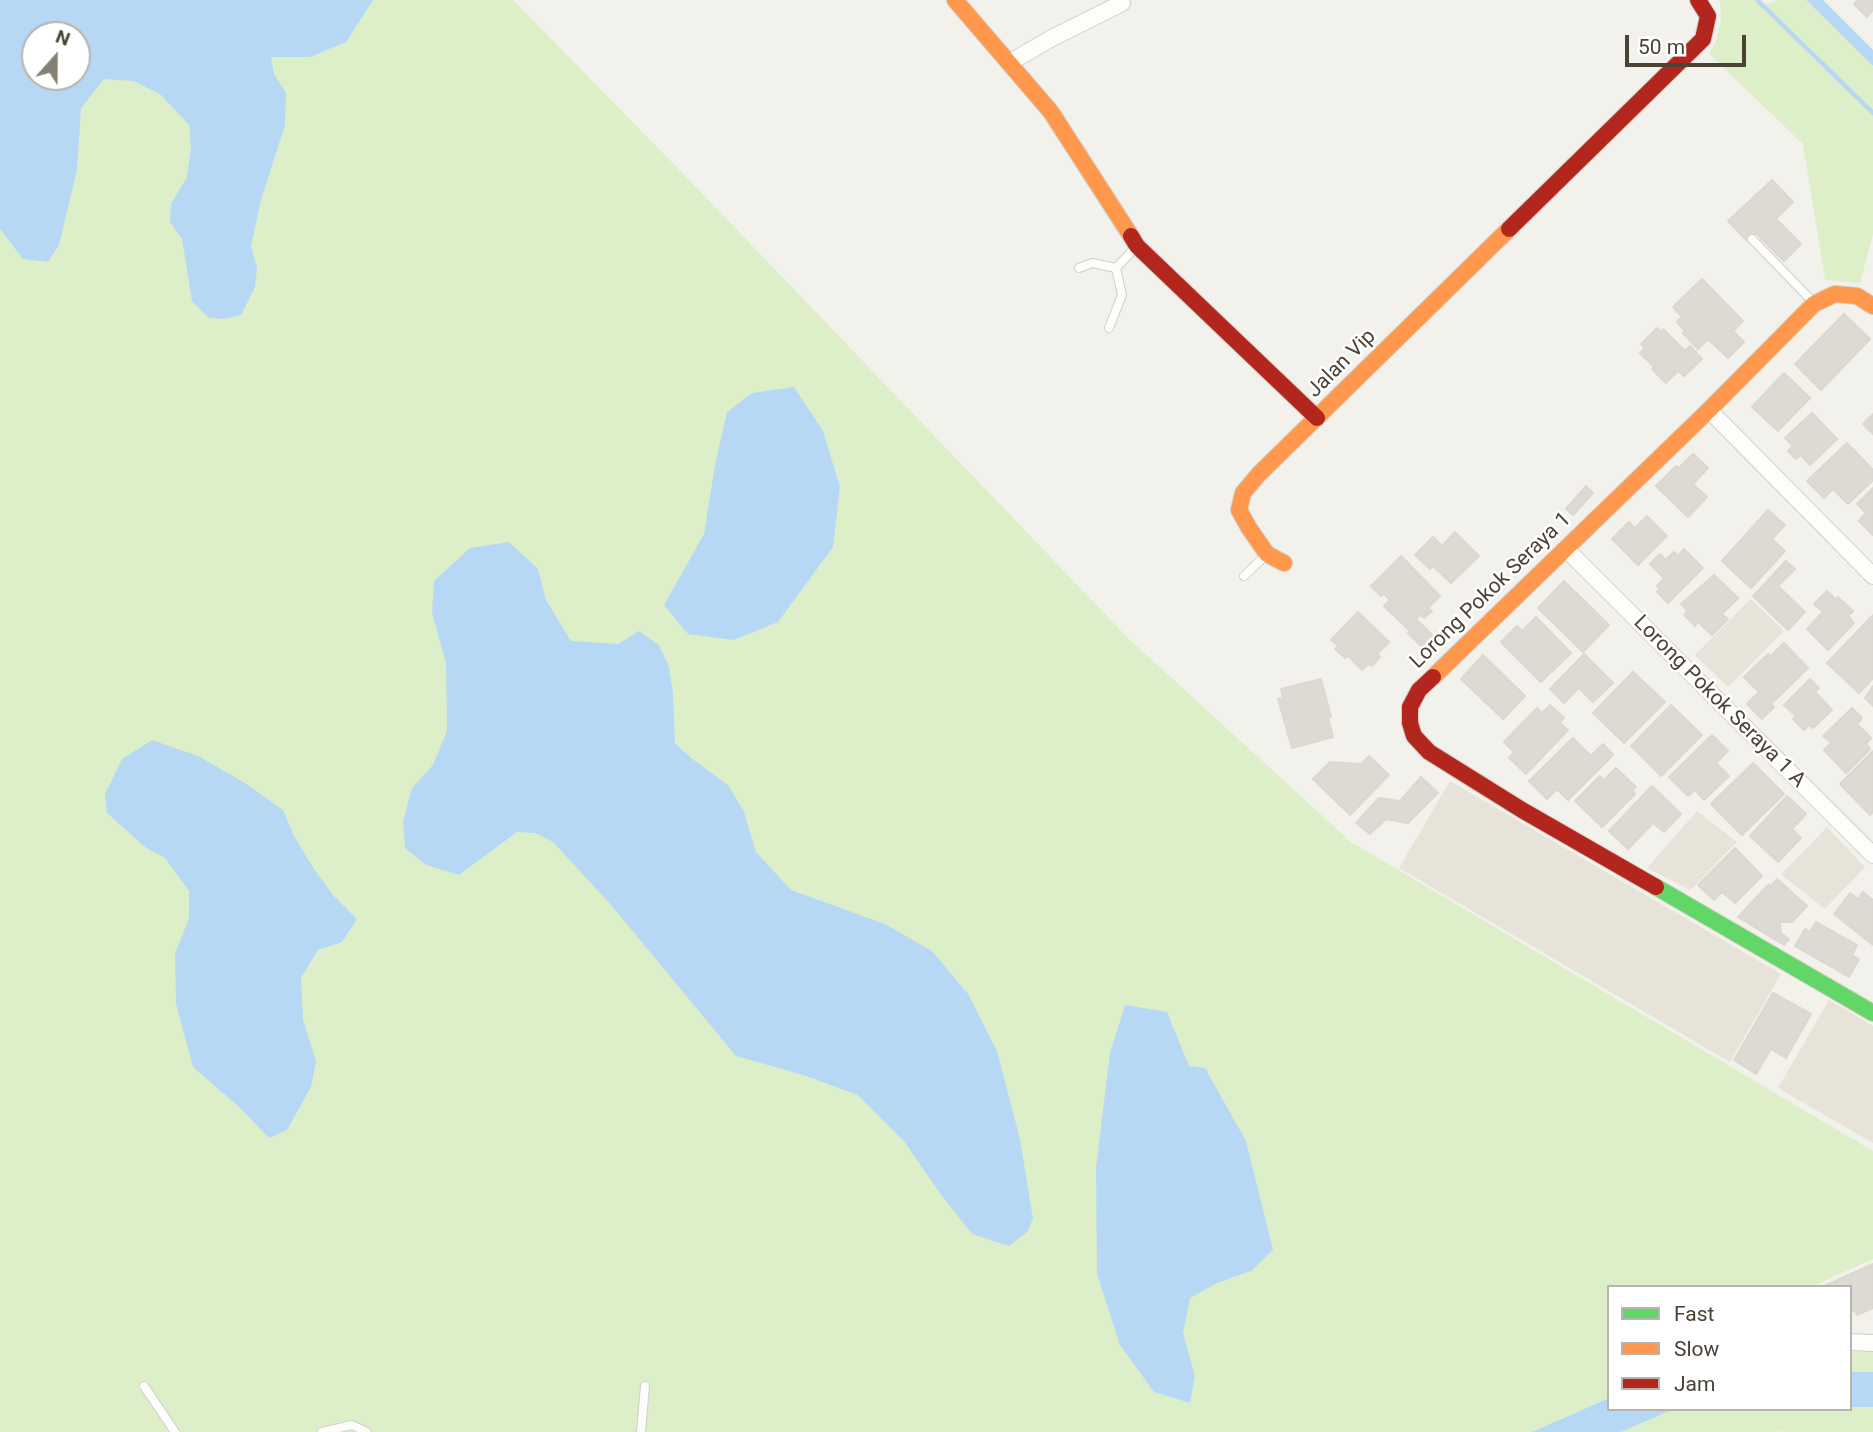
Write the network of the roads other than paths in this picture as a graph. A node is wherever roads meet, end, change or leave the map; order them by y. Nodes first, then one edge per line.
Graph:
1 (955, 0) edge
2 (1698, 0) edge
3 (1122, 3) dead end
4 (1009, 63) junction
5 (1752, 239) dead end
6 (1137, 246) junction
7 (1079, 268) dead end
8 (1116, 268) junction
9 (1814, 304) junction
10 (1873, 306) edge
11 (1109, 328) dead end
12 (1709, 410) junction
13 (1317, 418) junction
14 (1566, 549) junction
15 (1267, 554) junction
16 (1284, 563) dead end
17 (1244, 576) dead end
18 (1873, 576) edge
19 (1873, 855) edge
20 (1873, 1013) edge
21 (1852, 1342) edge
22 (1873, 1343) edge
23 (144, 1386) dead end
24 (645, 1386) dead end
25 (175, 1432) edge
26 (322, 1432) edge
27 (366, 1432) edge
28 (641, 1432) edge

1 - 4 street, Jalan Vip
2 - 13 street, Jalan Vip
3 - 4 street
4 - 6 street, Jalan Vip
5 - 9 lane
6 - 8 lane
6 - 13 street, Jalan Vip
7 - 8 lane
8 - 11 lane
9 - 10 street, Lorong Pokok Seraya 1
9 - 12 street, Lorong Pokok Seraya 1
12 - 14 street, Lorong Pokok Seraya 1
12 - 18 street
13 - 15 street
14 - 19 street, Lorong Pokok Seraya 1 A
14 - 20 street, Lorong Pokok Seraya 1
15 - 16 street
15 - 17 lane
21 - 22 street
23 - 25 lane
24 - 28 lane
26 - 27 lane

